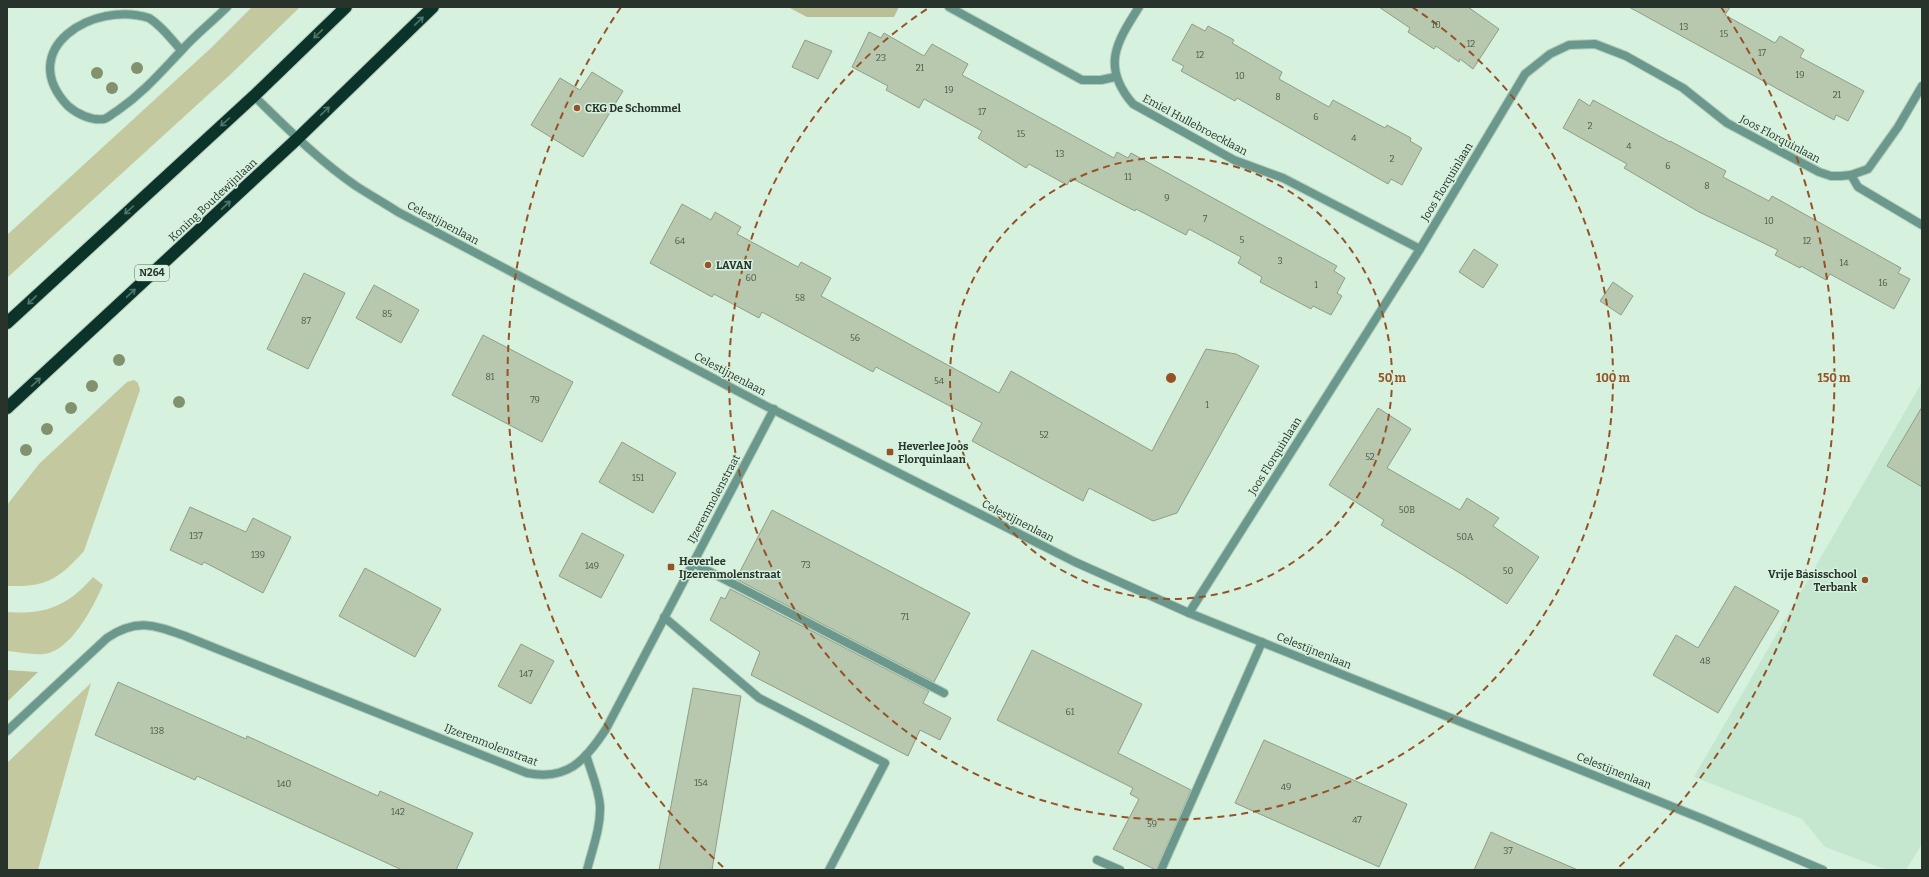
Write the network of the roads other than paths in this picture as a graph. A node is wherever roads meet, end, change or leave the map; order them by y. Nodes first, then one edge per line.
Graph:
1 (227, 7) edge
2 (346, 7) edge
3 (433, 7) edge
4 (949, 7) edge
5 (1139, 7) edge
6 (181, 50) junction
7 (1115, 77) junction
8 (1922, 86) edge
9 (254, 96) junction
10 (297, 139) junction
11 (1851, 175) junction
12 (1922, 225) edge
13 (1420, 249) junction
14 (7, 323) edge
15 (7, 408) edge
16 (774, 409) junction
17 (693, 563) junction
18 (1189, 613) junction
19 (664, 617) junction
20 (1262, 642) junction
21 (944, 693) dead end
22 (7, 731) edge
23 (586, 755) junction
24 (1097, 860) dead end
25 (587, 870) edge
26 (829, 870) edge
27 (1120, 870) edge
28 (1161, 870) edge
29 (1823, 870) edge

1 - 6 street
2 -> 9 highway
10 -> 3 highway, Koning Boudewijnlaan / N264
4 - 7 street
5 - 7 street
6 - 6 street
7 - 13 street, Emiel Hullebroecklaan
8 - 11 street, Joos Florquinlaan
9 - 10 street, Celestijnenlaan
9 -> 14 highway
15 -> 10 highway, Koning Boudewijnlaan / N264
10 - 16 street, Celestijnenlaan
11 - 12 street
11 - 13 street, Joos Florquinlaan
13 - 18 street, Joos Florquinlaan
16 - 17 street, IJzerenmolenstraat
16 - 18 street, Celestijnenlaan
17 - 19 street, IJzerenmolenstraat
17 - 21 street
18 - 20 street, Celestijnenlaan
19 - 23 street, IJzerenmolenstraat
19 - 26 street
20 - 28 street
20 - 29 street, Celestijnenlaan
22 - 23 street, IJzerenmolenstraat
23 - 25 street
24 - 27 street

